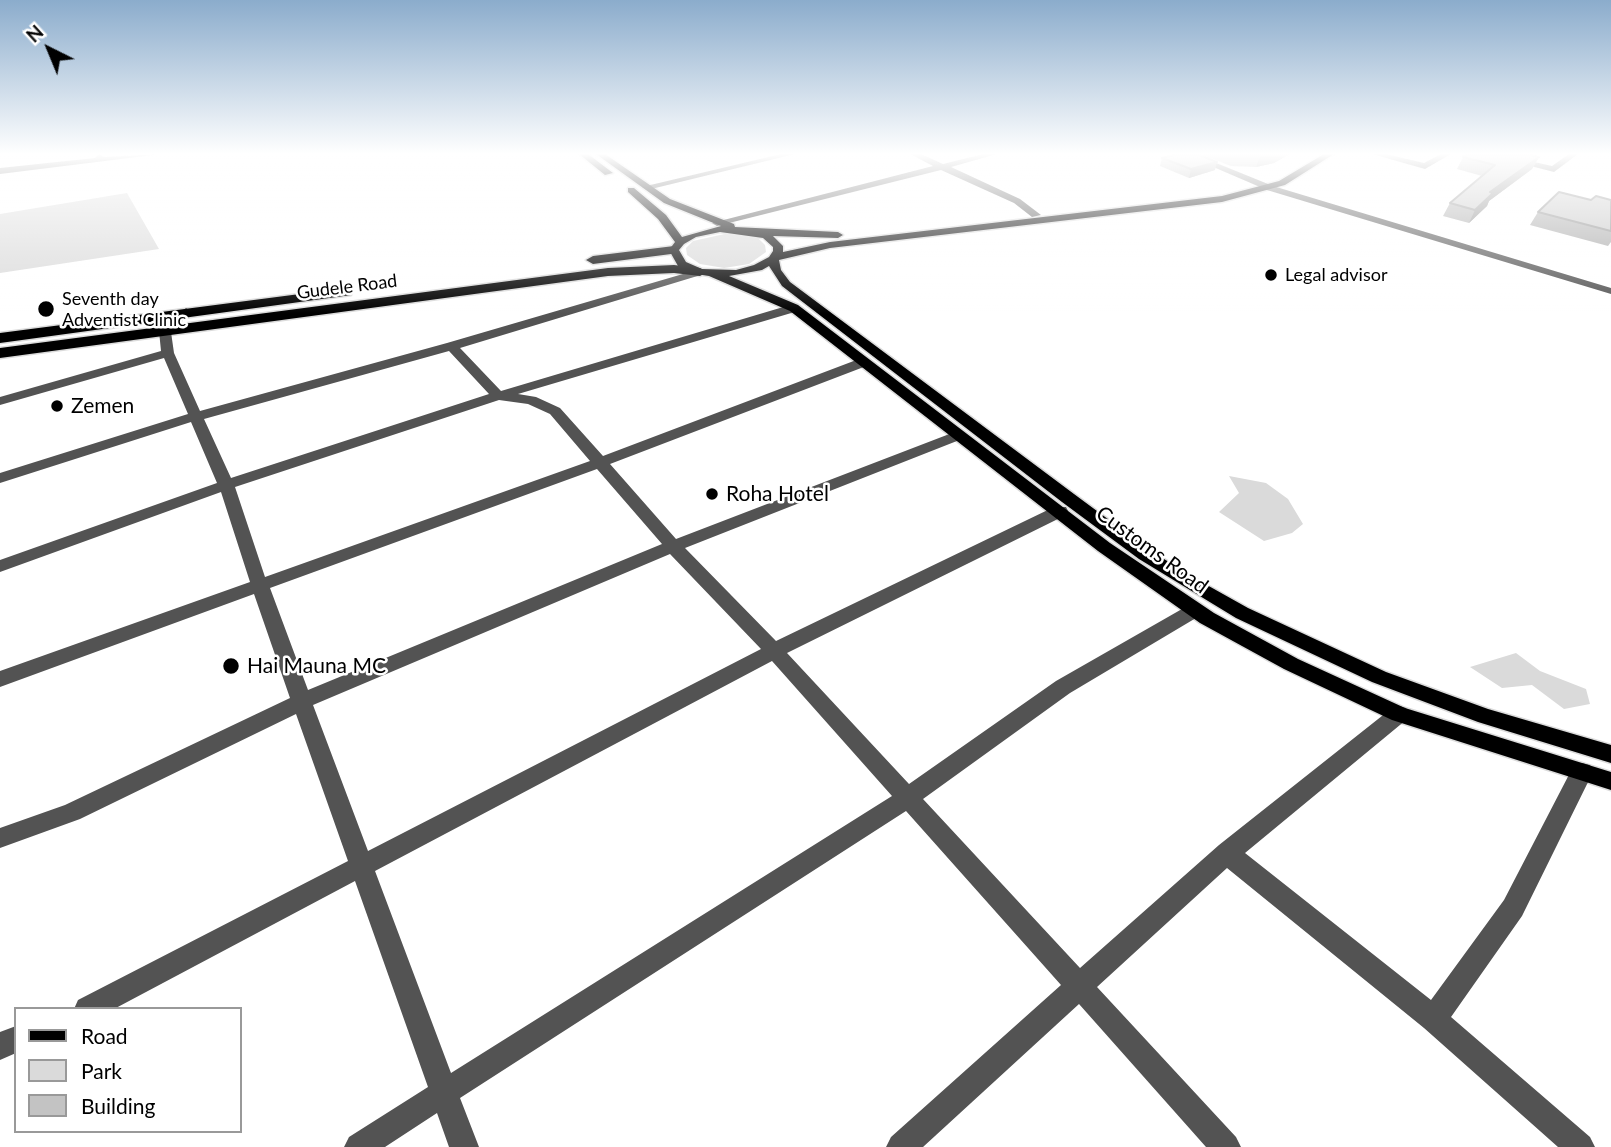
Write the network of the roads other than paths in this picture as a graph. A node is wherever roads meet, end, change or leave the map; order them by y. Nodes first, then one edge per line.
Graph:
1 (653, 208) edge
2 (681, 208) edge
3 (776, 208) edge
4 (1026, 208) edge
5 (1099, 208) edge
6 (1154, 208) edge
7 (1335, 208) edge
8 (1036, 215) junction
9 (717, 223) junction
10 (754, 231) junction
11 (677, 246) junction
12 (774, 258) junction
13 (706, 272) junction
14 (1611, 291) edge
15 (794, 308) junction
16 (186, 312) junction
17 (165, 331) junction
18 (0, 338) edge
19 (452, 346) junction
20 (0, 353) edge
21 (168, 353) junction
22 (864, 362) junction
23 (498, 396) junction
24 (0, 401) edge
25 (194, 417) junction
26 (957, 436) junction
27 (601, 462) junction
28 (0, 478) edge
29 (226, 485) junction
30 (1060, 511) junction
31 (673, 546) junction
32 (0, 566) edge
33 (259, 584) junction
34 (1195, 610) junction
35 (774, 651) junction
36 (0, 679) edge
37 (303, 701) junction
38 (1399, 714) junction
39 (1611, 754) edge
40 (1582, 772) junction
41 (1611, 781) edge
42 (907, 798) junction
43 (0, 838) edge
44 (1227, 853) junction
45 (361, 867) junction
46 (1080, 984) junction
47 (91, 1007) edge
48 (1433, 1019) junction
49 (444, 1094) junction
50 (359, 1147) edge
51 (464, 1147) edge
52 (901, 1147) edge
53 (1226, 1147) edge
54 (1580, 1147) edge

1 - 11 main road, Customs Road
2 - 9 main road
3 - 9 street
4 - 8 street
5 - 8 main road
6 - 12 main road
7 - 14 street
8 - 10 main road
9 - 10 main road
10 - 11 main road
10 - 12 main road, Customs Road
11 - 13 main road, Customs Road
11 - 16 highway, Gudele Road
12 - 13 main road
12 - 39 main road, Customs Road
13 - 15 main road, Customs Road
13 - 17 highway, Gudele Road
13 - 19 street
15 - 22 main road, Customs Road
15 - 23 street
16 - 17 street
16 - 18 highway, Gudele Road
17 - 20 highway, Gudele Road
17 - 21 street
19 - 23 street
19 - 25 street
21 - 24 street
21 - 25 street
22 - 26 main road, Customs Road
22 - 27 street
23 - 27 street
23 - 29 street
25 - 28 street
25 - 29 street
26 - 30 main road, Customs Road
26 - 31 street
27 - 31 street
27 - 33 street
29 - 32 street
29 - 33 street
30 - 34 main road, Customs Road
30 - 35 street
31 - 35 street
31 - 37 street
33 - 36 street
33 - 37 street
34 - 38 main road, Customs Road
34 - 42 street
35 - 42 street
35 - 45 street
37 - 43 street
37 - 45 street
38 - 40 main road, Customs Road
38 - 44 street
40 - 41 main road, Customs Road
40 - 48 street
42 - 46 street
42 - 49 street
44 - 46 street
44 - 48 street
45 - 47 street
45 - 49 street
46 - 52 street
46 - 53 street
48 - 54 street
49 - 50 street
49 - 51 street

